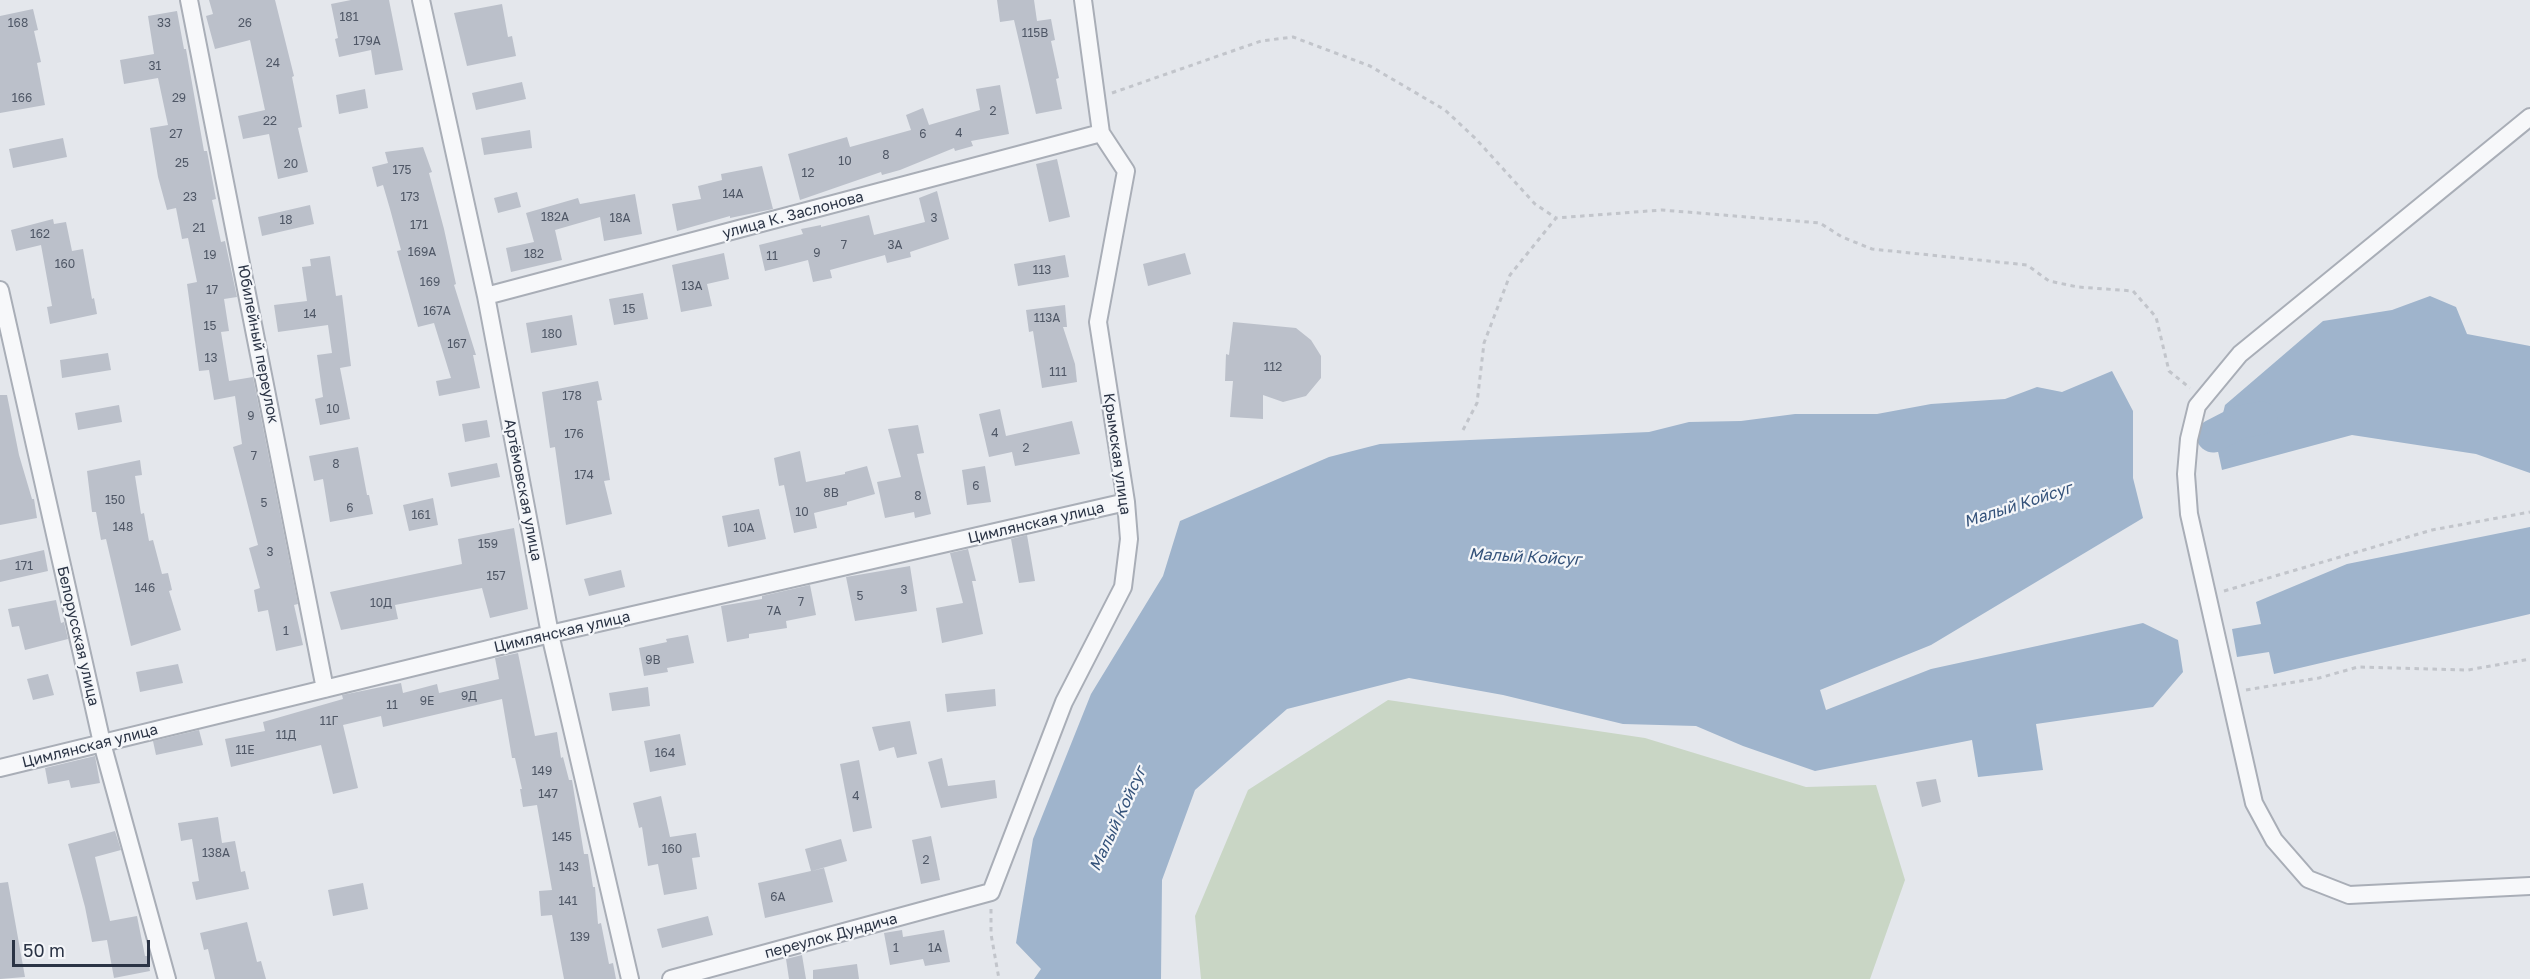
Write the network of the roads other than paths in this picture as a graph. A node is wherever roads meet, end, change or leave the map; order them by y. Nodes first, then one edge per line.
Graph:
1 (189, 0) edge
2 (421, 0) edge
3 (1083, 0) edge
4 (2530, 117) edge
5 (1101, 133) junction
6 (0, 290) edge
7 (486, 296) junction
8 (1126, 502) junction
9 (550, 634) junction
10 (325, 689) junction
11 (102, 743) junction
12 (0, 768) edge
13 (2530, 886) edge
14 (991, 892) joint
15 (166, 979) edge
16 (630, 979) edge
17 (671, 979) edge

1 - 10 street, Юбилейный переулок
2 - 7 street, Артёмовская улица
3 - 5 street, Крымская улица
4 - 13 street
5 - 7 street, улица К. Заслонова
5 - 8 street, Крымская улица
6 - 11 street, Белорусская улица
7 - 9 street, Артёмовская улица
8 - 9 street, Цимлянская улица
8 - 14 street, Крымская улица
9 - 10 street, Цимлянская улица
9 - 16 street, Артёмовская улица
10 - 11 street, Цимлянская улица
11 - 12 street, Цимлянская улица
11 - 15 street, Белорусская улица
14 - 17 street, переулок Дундича

